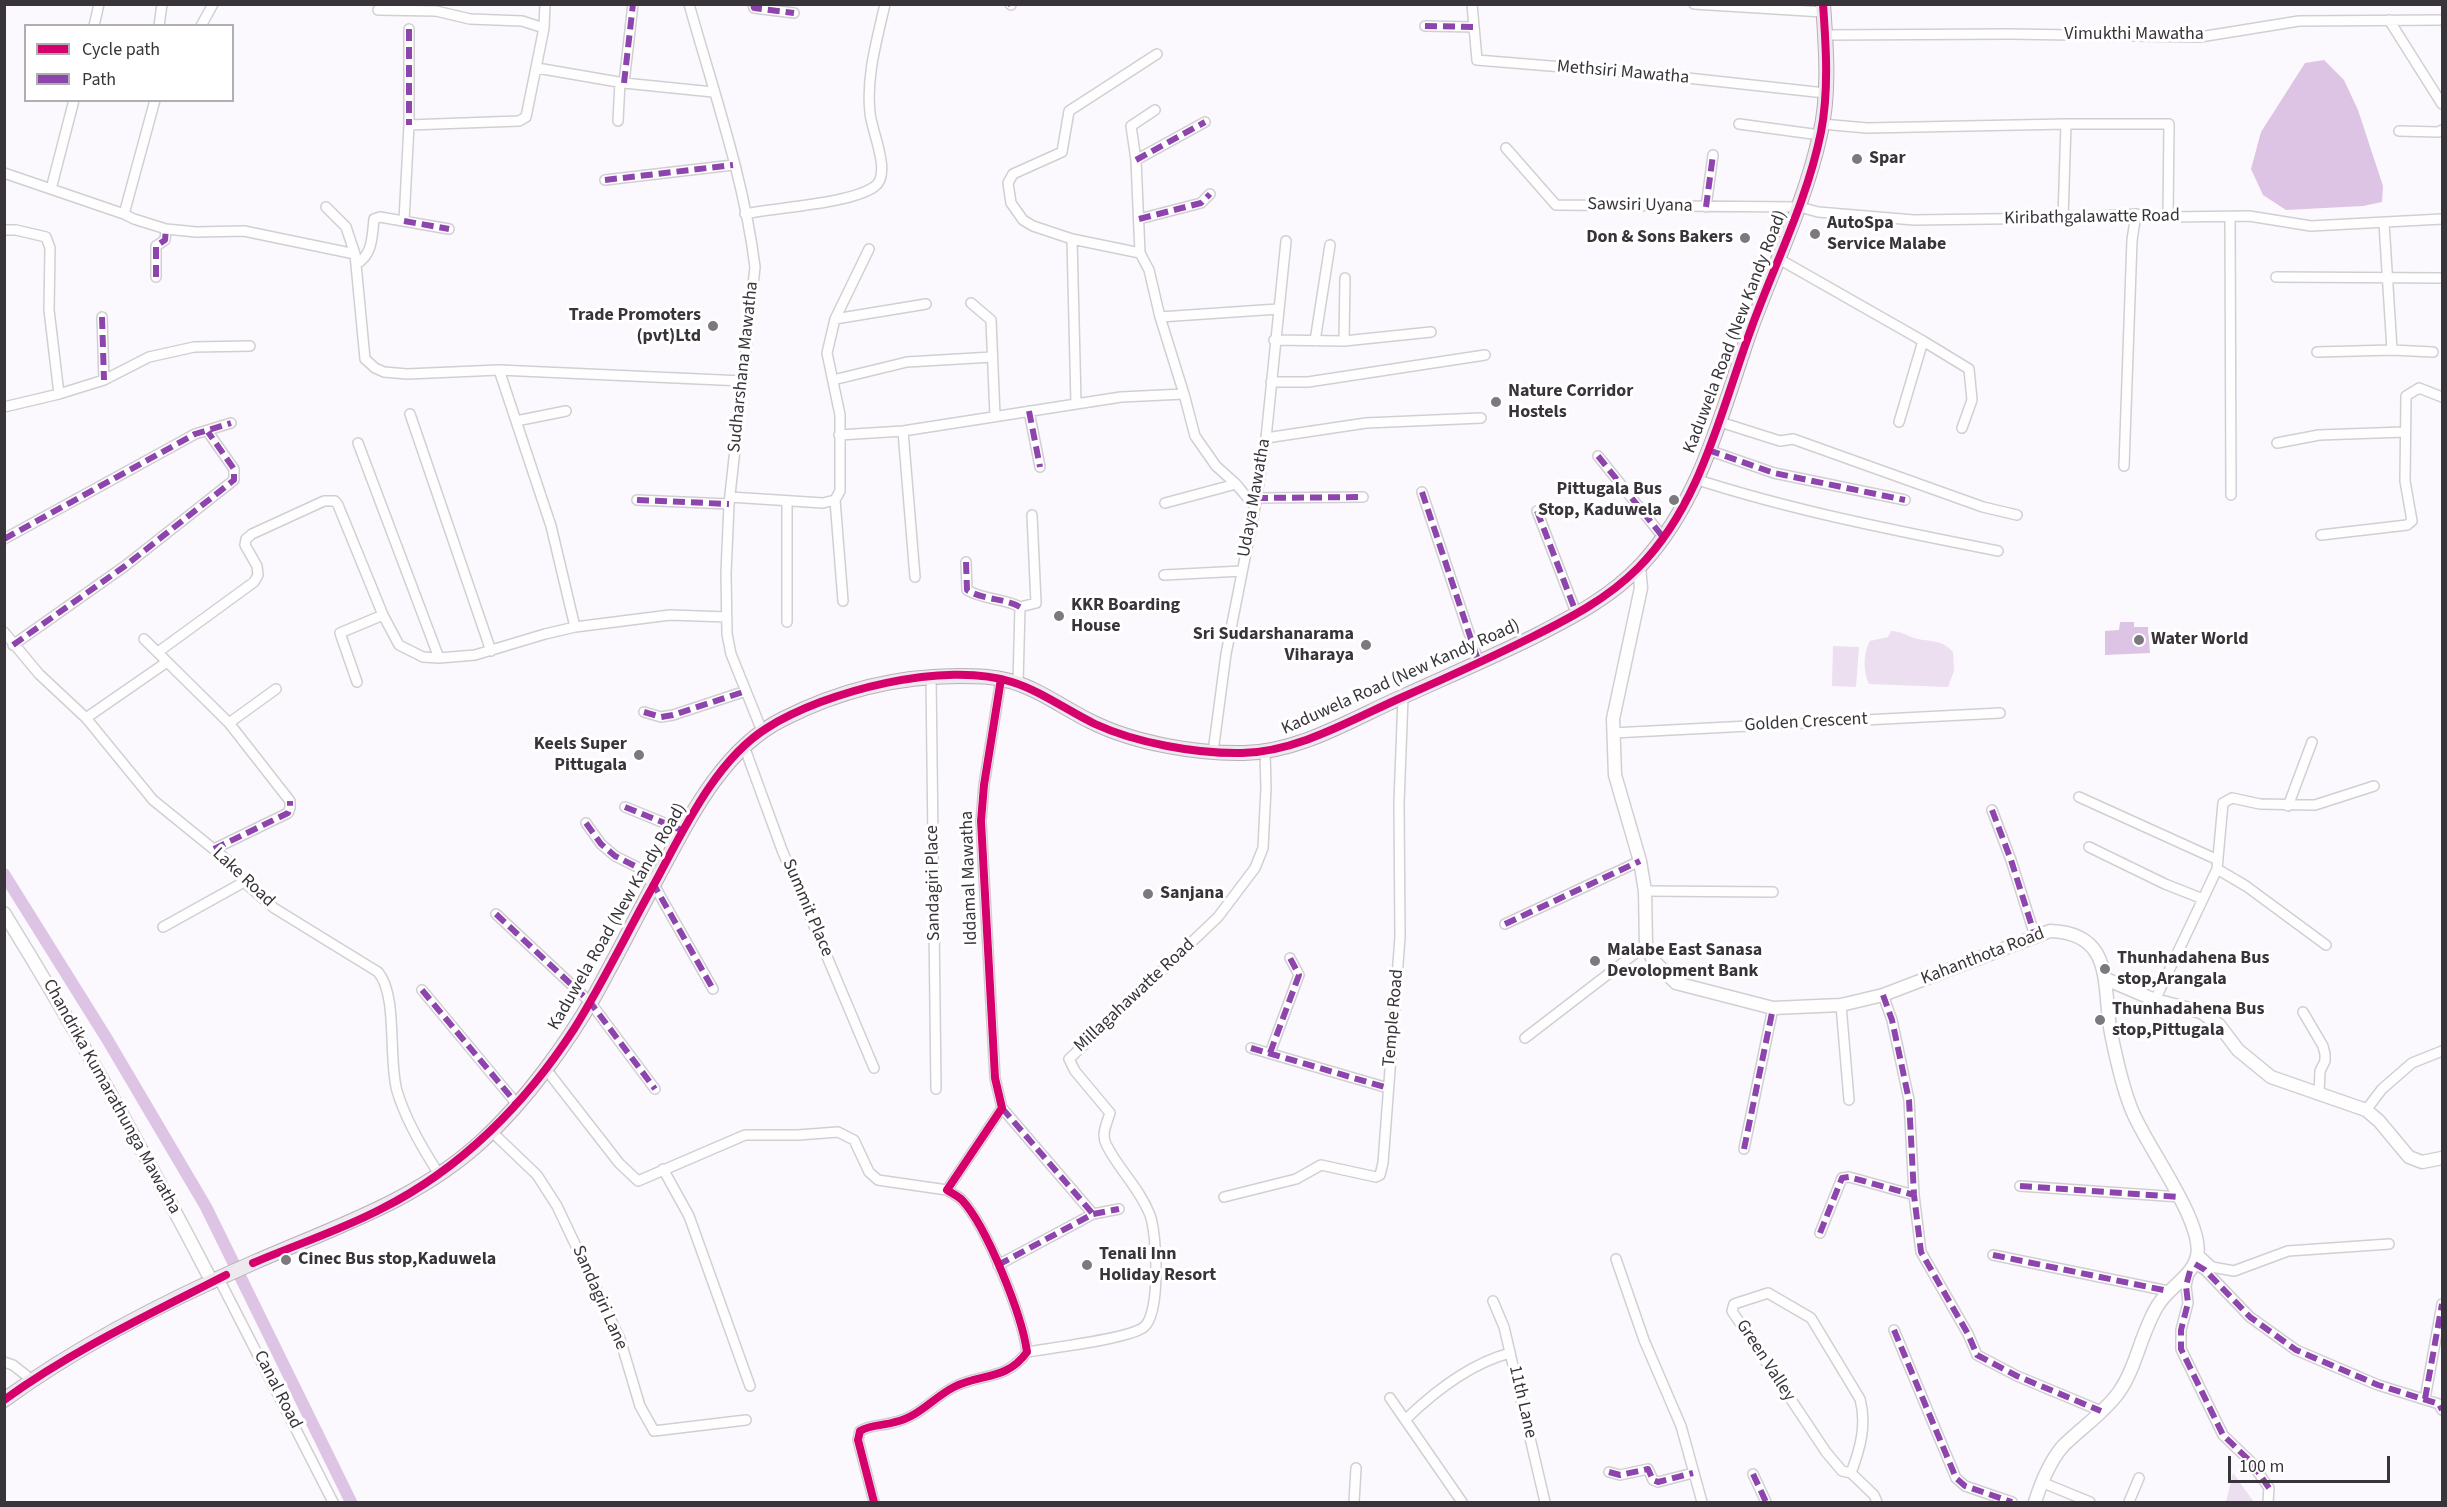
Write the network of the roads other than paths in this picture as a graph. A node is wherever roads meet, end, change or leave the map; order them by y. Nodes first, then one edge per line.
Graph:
1 (99, 4) edge
2 (162, 4) edge
3 (213, 4) edge
4 (545, 4) edge
5 (633, 4) edge
6 (689, 4) edge
7 (753, 4) edge
8 (885, 4) edge
9 (1472, 4) edge
10 (1694, 4) edge
11 (1823, 8) edge
12 (378, 10) dead end
13 (794, 13) dead end
14 (2389, 20) junction
15 (2442, 20) edge
16 (94, 24) edge
17 (159, 24) edge
18 (202, 24) edge
19 (1425, 26) dead end
20 (1474, 27) junction
21 (544, 28) junction
22 (409, 29) dead end
23 (1825, 35) junction
24 (1157, 54) dead end
25 (537, 68) junction
26 (622, 83) junction
27 (713, 92) junction
28 (1825, 93) junction
29 (73, 102) edge
30 (155, 102) edge
31 (2442, 104) edge
32 (1155, 110) dead end
33 (618, 121) dead end
34 (1205, 122) dead end
35 (1738, 124) dead end
36 (2066, 124) junction
37 (409, 125) junction
38 (1821, 130) junction
39 (2442, 130) edge
40 (2399, 131) dead end
41 (1506, 148) dead end
42 (1713, 154) dead end
43 (1136, 160) junction
44 (733, 165) junction
45 (4, 173) edge
46 (605, 180) dead end
47 (51, 189) junction
48 (1210, 194) dead end
49 (326, 207) dead end
50 (1706, 207) junction
51 (1800, 207) junction
52 (124, 214) junction
53 (745, 214) junction
54 (2136, 214) junction
55 (2168, 217) junction
56 (2230, 217) junction
57 (2063, 218) junction
58 (1139, 219) junction
59 (2442, 219) edge
60 (404, 221) junction
61 (2384, 223) junction
62 (166, 229) junction
63 (449, 229) dead end
64 (4, 230) edge
65 (1072, 239) junction
66 (1286, 241) dead end
67 (1330, 245) dead end
68 (869, 249) dead end
69 (1140, 253) junction
70 (356, 259) junction
71 (1779, 259) junction
72 (156, 277) dead end
73 (2276, 277) dead end
74 (1346, 278) dead end
75 (2388, 278) junction
76 (2440, 278) dead end
77 (971, 303) dead end
78 (926, 304) dead end
79 (1278, 309) junction
80 (102, 317) dead end
81 (1160, 318) junction
82 (835, 319) junction
83 (1431, 332) dead end
84 (1274, 340) junction
85 (1315, 341) junction
86 (1344, 341) junction
87 (1923, 341) junction
88 (250, 346) dead end
89 (2392, 350) junction
90 (2317, 352) dead end
91 (2433, 352) dead end
92 (1485, 355) dead end
93 (992, 357) junction
94 (499, 370) junction
95 (104, 380) junction
96 (833, 380) junction
97 (743, 381) junction
98 (1272, 382) junction
99 (59, 394) junction
100 (1184, 394) junction
101 (2442, 397) edge
102 (1076, 404) junction
103 (4, 406) edge
104 (566, 411) dead end
105 (1029, 411) junction
106 (410, 414) dead end
107 (995, 416) junction
108 (1481, 418) dead end
109 (516, 421) junction
110 (1720, 422) junction
111 (231, 423) dead end
112 (1899, 423) dead end
113 (1962, 428) dead end
114 (903, 431) junction
115 (208, 432) junction
116 (2404, 432) junction
117 (839, 435) junction
118 (1266, 438) junction
119 (2277, 442) dead end
120 (358, 443) dead end
121 (1708, 450) junction
122 (1598, 456) dead end
123 (2124, 466) dead end
124 (1040, 467) dead end
125 (1695, 479) junction
126 (1236, 484) junction
127 (1422, 492) dead end
128 (2231, 495) dead end
129 (1363, 496) dead end
130 (637, 500) dead end
131 (730, 500) junction
132 (834, 500) junction
133 (1905, 500) dead end
134 (787, 501) junction
135 (1256, 502) junction
136 (1165, 503) dead end
137 (1537, 511) dead end
138 (1032, 515) dead end
139 (2017, 515) dead end
140 (2321, 535) dead end
141 (1663, 537) junction
142 (4, 539) edge
143 (1998, 551) dead end
144 (966, 562) dead end
145 (1639, 567) junction
146 (1242, 571) junction
147 (1164, 575) dead end
148 (915, 577) dead end
149 (843, 601) dead end
150 (1020, 607) junction
151 (383, 615) junction
152 (1577, 615) junction
153 (727, 617) junction
154 (787, 622) dead end
155 (575, 627) junction
156 (4, 632) edge
157 (144, 639) dead end
158 (13, 645) junction
159 (491, 651) junction
160 (158, 652) junction
161 (440, 658) junction
162 (167, 662) junction
163 (1479, 663) junction
164 (931, 676) junction
165 (1001, 679) junction
166 (357, 682) dead end
167 (1018, 683) junction
168 (276, 689) dead end
169 (746, 692) junction
170 (1403, 696) junction
171 (645, 712) dead end
172 (2000, 713) dead end
173 (86, 718) junction
174 (229, 723) junction
175 (762, 731) junction
176 (1613, 733) junction
177 (2312, 742) dead end
178 (744, 746) junction
179 (1213, 752) junction
180 (1265, 752) junction
181 (2374, 786) dead end
182 (2079, 796) dead end
183 (2288, 806) junction
184 (625, 807) dead end
185 (1992, 810) dead end
186 (586, 823) dead end
187 (684, 831) junction
188 (2088, 847) dead end
189 (214, 849) junction
190 (1640, 861) junction
191 (2217, 865) junction
192 (244, 882) junction
193 (654, 885) junction
194 (1646, 891) junction
195 (1773, 892) dead end
196 (2203, 899) junction
197 (4, 914) edge
198 (496, 914) dead end
199 (1505, 924) dead end
200 (163, 927) dead end
201 (2035, 936) junction
202 (1646, 945) junction
203 (2326, 945) dead end
204 (1290, 958) dead end
205 (2106, 979) junction
206 (712, 989) dead end
207 (422, 990) dead end
208 (1883, 995) junction
209 (2156, 1000) junction
210 (590, 1002) junction
211 (1841, 1005) junction
212 (1773, 1008) junction
213 (2302, 1012) dead end
214 (1526, 1038) dead end
215 (1251, 1048) dead end
216 (2442, 1051) edge
217 (1270, 1053) junction
218 (545, 1068) junction
219 (874, 1068) dead end
220 (1388, 1088) junction
221 (655, 1089) dead end
222 (936, 1089) dead end
223 (2319, 1093) junction
224 (1849, 1100) dead end
225 (516, 1103) junction
226 (1002, 1108) junction
227 (2366, 1110) junction
228 (491, 1131) junction
229 (1744, 1149) dead end
230 (2442, 1158) edge
231 (663, 1169) junction
232 (439, 1174) junction
233 (2020, 1186) dead end
234 (947, 1190) junction
235 (1914, 1195) junction
236 (1224, 1197) dead end
237 (2180, 1197) junction
238 (1119, 1209) dead end
239 (1093, 1214) junction
240 (1820, 1233) dead end
241 (2389, 1244) dead end
242 (1993, 1255) dead end
243 (1616, 1259) dead end
244 (2194, 1263) junction
245 (998, 1265) junction
246 (219, 1279) junction
247 (2168, 1291) junction
248 (1493, 1301) dead end
249 (2442, 1304) edge
250 (1894, 1330) dead end
251 (1027, 1352) junction
252 (1510, 1353) junction
253 (4, 1362) edge
254 (32, 1380) junction
255 (750, 1386) dead end
256 (1390, 1398) dead end
257 (2425, 1399) junction
258 (4, 1400) edge
259 (2441, 1407) edge
260 (2101, 1411) junction
261 (1406, 1419) junction
262 (746, 1420) dead end
263 (1356, 1468) dead end
264 (1609, 1472) dead end
265 (1693, 1473) junction
266 (1851, 1473) junction
267 (1753, 1474) dead end
268 (2139, 1478) dead end
269 (2041, 1482) junction
270 (333, 1503) edge
271 (874, 1503) edge
272 (1354, 1503) edge
273 (1462, 1503) edge
274 (1545, 1503) edge
275 (1702, 1503) edge
276 (1766, 1503) edge
277 (1876, 1503) edge
278 (2012, 1503) edge
279 (2035, 1503) edge
280 (2090, 1503) edge
281 (2129, 1503) edge
282 (2268, 1503) edge

1 - 16 street
2 - 17 street
3 - 18 street
4 - 21 street
5 - 26 street
6 - 27 street, Sudharshana Mawatha
7 - 13 street
8 - 53 street
9 - 20 street, Methsiri Mawatha
10 - 11 street
11 - 23 main road, Kaduwela Road (New Kandy Road)
12 - 21 street
14 - 15 street, Vimukthi Mawatha
14 - 23 street, Vimukthi Mawatha
14 - 31 street
19 - 20 street
20 - 28 street, Methsiri Mawatha
21 - 25 street
22 - 37 street
23 - 28 main road, Kaduwela Road (New Kandy Road)
24 - 65 street
25 - 26 street
25 - 37 street
26 - 27 street
26 - 33 street
27 - 44 street, Sudharshana Mawatha
28 - 38 main road, Kaduwela Road (New Kandy Road)
29 - 47 street
30 - 52 street
32 - 43 street
34 - 43 street
35 - 38 street
36 - 38 street
36 - 55 street
36 - 57 street
37 - 60 street
38 - 51 main road, Kaduwela Road (New Kandy Road)
39 - 40 street
41 - 50 street, Sawsiri Uyana
42 - 50 street
43 - 58 street
44 - 46 street
44 - 53 street, Sudharshana Mawatha
45 - 47 street
47 - 52 street
48 - 58 street
49 - 70 street
50 - 51 street, Sawsiri Uyana
51 - 57 street, Kiribathgalawatte Road
51 - 71 main road, Kaduwela Road (New Kandy Road)
52 - 62 street
53 - 97 street, Sudharshana Mawatha
54 - 55 street, Kiribathgalawatte Road
54 - 57 street, Kiribathgalawatte Road
54 - 123 street
55 - 56 street, Kiribathgalawatte Road
56 - 61 street, Kiribathgalawatte Road
56 - 128 street
58 - 69 street
59 - 61 street, Kiribathgalawatte Road
60 - 63 street
60 - 70 street
61 - 75 street
62 - 70 street
62 - 72 street
64 - 99 street
65 - 69 street
65 - 102 street
66 - 79 street, Udaya Mawatha
67 - 85 street
68 - 82 street
69 - 81 street
70 - 94 street
71 - 87 street
71 - 110 main road, Kaduwela Road (New Kandy Road)
73 - 75 street
74 - 86 street
75 - 76 street
75 - 89 street
77 - 93 street
78 - 82 street
79 - 81 street
79 - 84 street, Udaya Mawatha
80 - 95 street
81 - 100 street
82 - 96 street
83 - 86 street
84 - 85 street
84 - 98 street, Udaya Mawatha
85 - 86 street
87 - 112 street
87 - 113 street
88 - 95 street
89 - 90 street
89 - 91 street
92 - 98 street
93 - 96 street
93 - 107 street
94 - 97 street
94 - 109 street
95 - 99 street
96 - 117 street
97 - 131 street, Sudharshana Mawatha
98 - 118 street, Udaya Mawatha
99 - 103 street
100 - 102 street
100 - 126 street
101 - 116 street
102 - 105 street
104 - 109 street
105 - 107 street
105 - 124 street
106 - 159 street
107 - 114 street
108 - 118 street
109 - 155 street
110 - 121 main road, Kaduwela Road (New Kandy Road)
110 - 139 street
111 - 115 street
114 - 117 street
114 - 148 street
115 - 142 street
115 - 158 street
116 - 119 street
116 - 140 street
117 - 132 street
118 - 135 street, Udaya Mawatha
120 - 161 street
121 - 125 main road, Kaduwela Road (New Kandy Road)
121 - 133 street
122 - 141 street
125 - 141 main road, Kaduwela Road (New Kandy Road)
125 - 143 street
126 - 135 street
126 - 136 street
127 - 163 street
129 - 135 street
130 - 131 street
131 - 134 street
131 - 153 street, Sudharshana Mawatha
132 - 134 street
132 - 149 street
134 - 154 street
135 - 146 street, Udaya Mawatha
137 - 152 street
138 - 150 street
141 - 145 main road, Kaduwela Road (New Kandy Road)
144 - 150 street
145 - 152 main road, Kaduwela Road (New Kandy Road)
145 - 176 main road
146 - 147 street
146 - 179 street, Udaya Mawatha
150 - 167 street
151 - 160 street
151 - 161 street
151 - 166 street
152 - 163 main road, Kaduwela Road (New Kandy Road)
153 - 155 street
153 - 169 street, Sudharshana Mawatha
155 - 159 street
156 - 158 street, Lake Road
157 - 160 street
158 - 173 street, Lake Road
159 - 161 street
160 - 162 street
162 - 173 street
162 - 174 street
163 - 170 main road, Kaduwela Road (New Kandy Road)
164 - 165 main road, Kaduwela Road (New Kandy Road)
164 - 175 main road, Kaduwela Road (New Kandy Road)
164 - 222 street, Sandagiri Place
165 - 167 main road, Kaduwela Road (New Kandy Road)
165 - 226 street, Iddamal Mawatha
167 - 179 main road, Kaduwela Road (New Kandy Road)
168 - 174 street
169 - 171 street
169 - 175 street, Sudharshana Mawatha
170 - 180 main road, Kaduwela Road (New Kandy Road)
170 - 220 street, Temple Road
172 - 176 street, Golden Crescent
173 - 189 street, Lake Road
174 - 189 street
175 - 178 main road, Kaduwela Road (New Kandy Road)
176 - 190 main road
177 - 183 street
178 - 187 main road, Kaduwela Road (New Kandy Road)
178 - 219 street, Summit Place
179 - 180 main road, Kaduwela Road (New Kandy Road)
180 - 251 street, Millagahawatte Road
181 - 183 street
182 - 191 street
183 - 191 street
184 - 187 street
185 - 201 street
186 - 193 street
187 - 193 main road, Kaduwela Road (New Kandy Road)
188 - 196 street
189 - 192 street, Lake Road
190 - 194 main road
190 - 199 street
191 - 196 street
191 - 203 street
192 - 200 street
192 - 232 street, Lake Road
193 - 206 street
193 - 210 main road, Kaduwela Road (New Kandy Road)
194 - 195 street
194 - 202 main road
196 - 209 street
197 - 246 main road, Chandrika Kumarathunga Mawatha
198 - 210 street
201 - 205 main road, Kahanthota Road
201 - 208 main road, Kahanthota Road
202 - 212 main road, Kahanthota Road
202 - 214 street
204 - 217 street
205 - 209 main road
205 - 237 main road, Kahanthota Road
207 - 225 street
208 - 211 main road, Kahanthota Road
208 - 235 street
209 - 223 main road
210 - 218 main road, Kaduwela Road (New Kandy Road)
210 - 221 street
211 - 212 main road, Kahanthota Road
211 - 224 street
212 - 229 street
213 - 223 street
215 - 217 street
216 - 227 street
217 - 220 street
218 - 225 main road, Kaduwela Road (New Kandy Road)
218 - 231 street
220 - 236 street, Temple Road
223 - 227 main road
225 - 228 main road, Kaduwela Road (New Kandy Road)
226 - 234 street
226 - 239 street
227 - 230 main road
228 - 232 main road, Kaduwela Road (New Kandy Road)
228 - 262 street, Sandagiri Lane
231 - 234 street
231 - 255 street
232 - 246 main road, Kaduwela Road (New Kandy Road)
233 - 237 street
234 - 245 street
235 - 240 street
235 - 260 street
237 - 244 main road, Kahanthota Road
238 - 239 street
239 - 245 street
241 - 244 street
242 - 247 street
243 - 265 street
244 - 247 main road
244 - 257 street
244 - 282 street
245 - 251 street
246 - 254 main road, Kaduwela Road (New Kandy Road)
246 - 270 street, Canal Road
247 - 260 main road
248 - 252 street
249 - 257 street
250 - 278 street
251 - 271 street
252 - 261 street, 11th Lane
252 - 274 street, 11th Lane
253 - 254 street
254 - 258 main road, Kaduwela Road (New Kandy Road)
256 - 261 street
257 - 259 street
260 - 269 main road
261 - 273 street
263 - 272 street
264 - 265 street
265 - 275 street
266 - 266 street, Green Valley
266 - 277 street, Green Valley
267 - 276 street
268 - 281 street
269 - 279 main road
269 - 280 street

